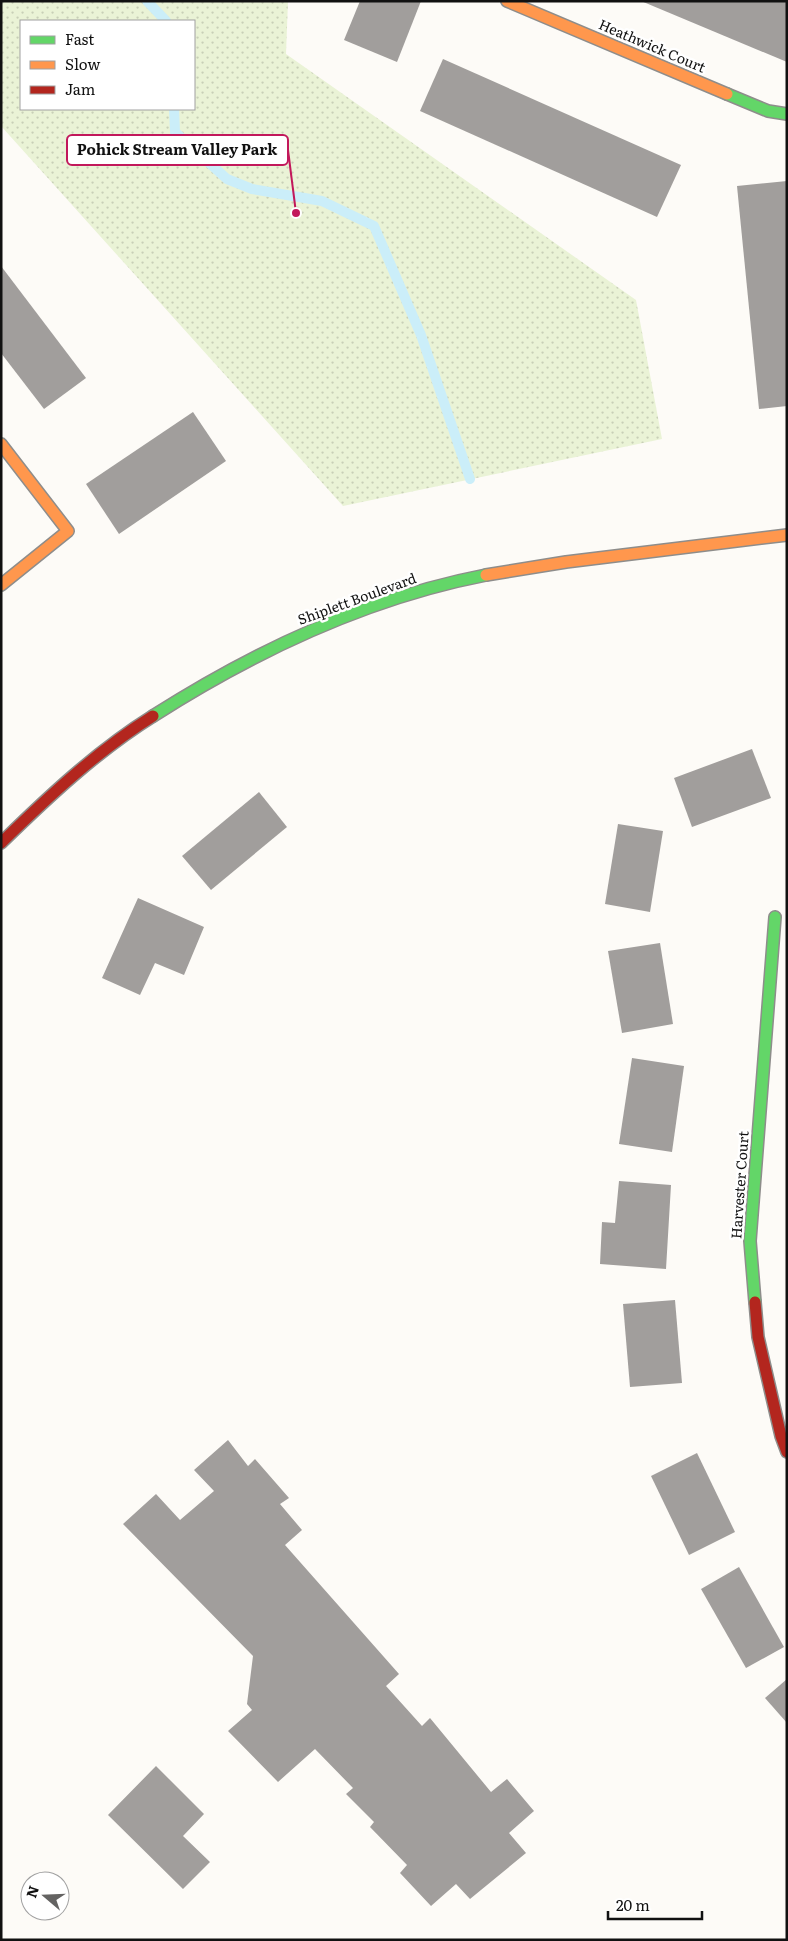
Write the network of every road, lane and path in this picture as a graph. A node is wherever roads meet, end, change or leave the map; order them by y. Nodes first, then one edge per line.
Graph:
1 (507, 1) edge
2 (787, 114) edge
3 (1, 444) edge
4 (787, 535) edge
5 (1, 585) edge
6 (1, 843) edge
7 (775, 916) dead end
8 (787, 1452) edge

1 - 2 street, Heathwick Court
3 - 5 street
4 - 6 street, Shiplett Boulevard
7 - 8 street, Harvester Court

